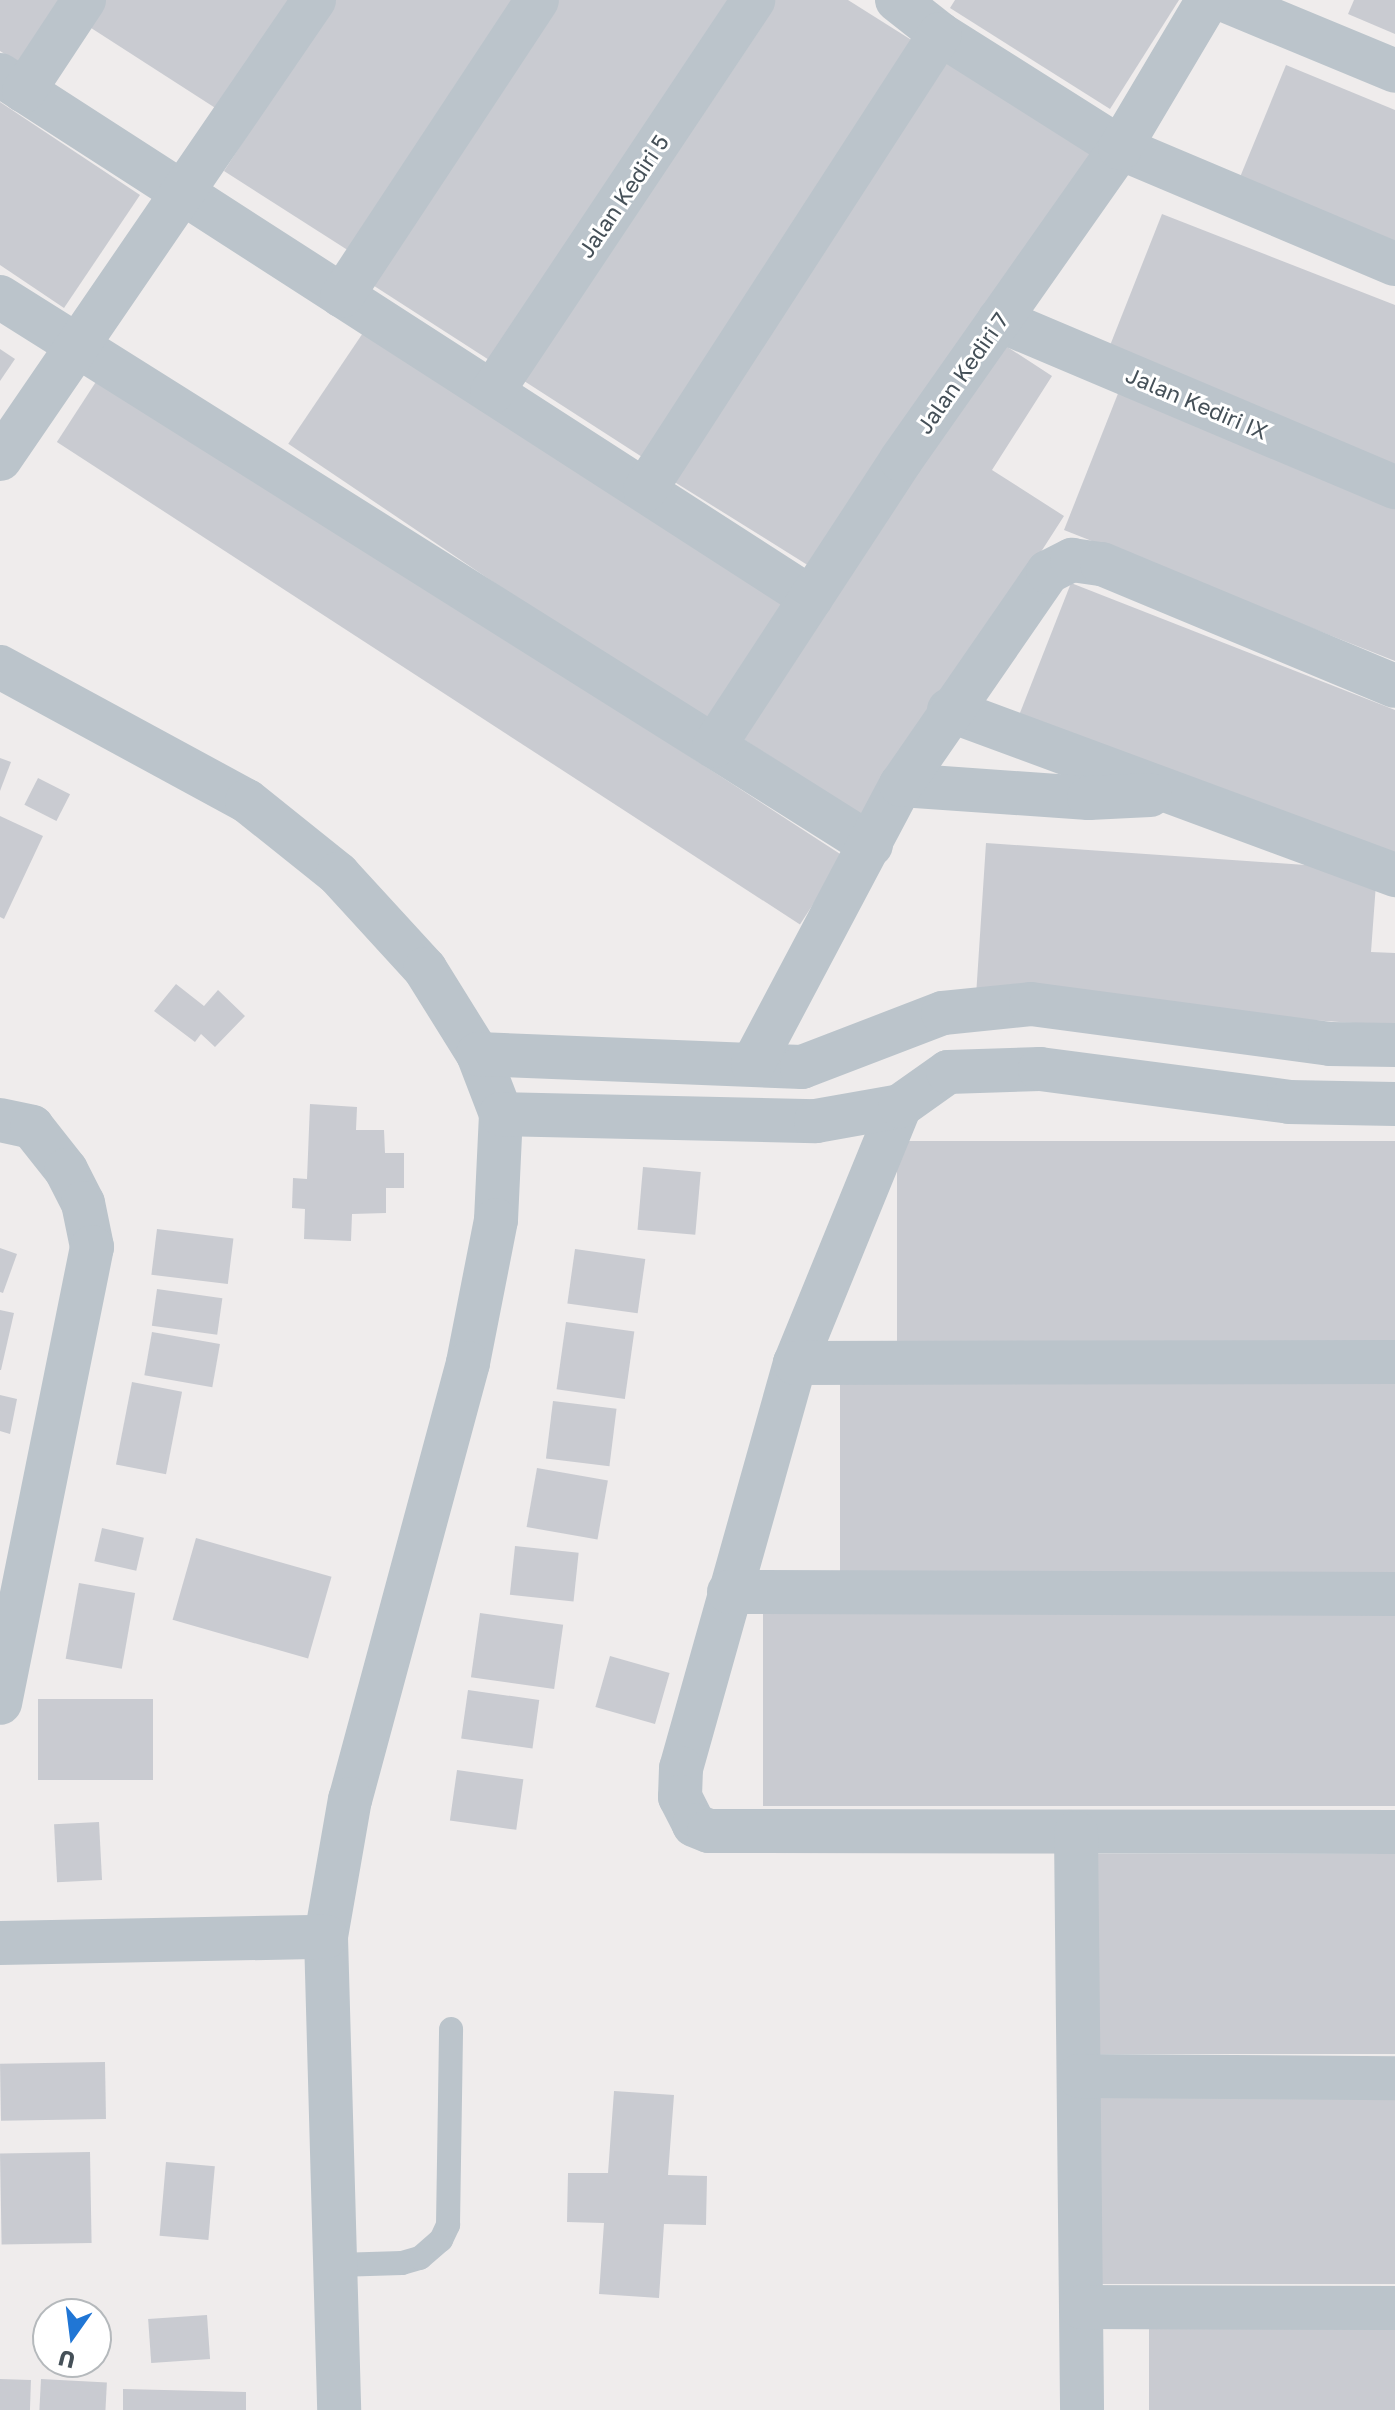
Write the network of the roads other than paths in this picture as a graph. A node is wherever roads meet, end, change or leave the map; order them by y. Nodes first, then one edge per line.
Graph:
1 (84, 0) edge
2 (314, 0) edge
3 (537, 0) edge
4 (753, 0) edge
5 (1208, 0) edge
6 (1224, 0) edge
7 (918, 11) edge
8 (1395, 71) edge
9 (12, 83) edge
10 (1120, 148) junction
11 (184, 194) junction
12 (1395, 264) edge
13 (342, 296) junction
14 (0, 297) edge
15 (999, 320) junction
16 (76, 344) junction
17 (492, 392) junction
18 (0, 459) edge
19 (1395, 487) edge
20 (645, 490) junction
21 (811, 598) junction
22 (0, 667) edge
23 (1395, 686) edge
24 (949, 710) junction
25 (714, 746) junction
26 (901, 785) junction
27 (1164, 794) junction
28 (871, 845) junction
29 (1395, 875) edge
30 (1395, 1045) edge
31 (478, 1054) junction
32 (753, 1064) junction
33 (1395, 1104) edge
34 (900, 1106) junction
35 (501, 1114) junction
36 (0, 1120) edge
37 (1395, 1362) edge
38 (795, 1363) junction
39 (729, 1592) junction
40 (1395, 1594) edge
41 (0, 1703) edge
42 (1395, 1832) edge
43 (1076, 1833) junction
44 (326, 1937) junction
45 (0, 1943) edge
46 (451, 2029) dead end
47 (1079, 2076) junction
48 (1395, 2078) edge
49 (337, 2265) junction
50 (1081, 2307) junction
51 (1395, 2308) edge
52 (339, 2410) edge
53 (1082, 2410) edge

1 - 9 street
2 - 11 street
3 - 13 street
4 - 17 street, Jalan Kediri 5
5 - 10 street, Jalan Kediri 7
6 - 8 street
7 - 10 street
7 - 20 street
9 - 11 street
10 - 12 street
10 - 15 street, Jalan Kediri 7
11 - 13 street
11 - 16 street
13 - 17 street
14 - 16 street
15 - 19 street, Jalan Kediri IX
15 - 21 street, Jalan Kediri 7
16 - 18 street
16 - 25 street
17 - 20 street
20 - 21 street
21 - 25 street, Jalan Kediri 7
22 - 31 street
23 - 24 street
24 - 26 street
24 - 27 street
25 - 28 street
26 - 27 street
26 - 28 street
27 - 29 street
28 - 32 street
30 - 32 street
31 - 32 street
31 - 35 street
33 - 34 street
34 - 35 street
34 - 38 street
35 - 44 street
36 - 41 street
37 - 38 street
38 - 39 street
39 - 40 street
39 - 43 street
42 - 43 street
43 - 47 street
44 - 45 street
44 - 49 street
46 - 49 lane
47 - 48 street
47 - 50 street
49 - 52 street
50 - 51 street
50 - 53 street

